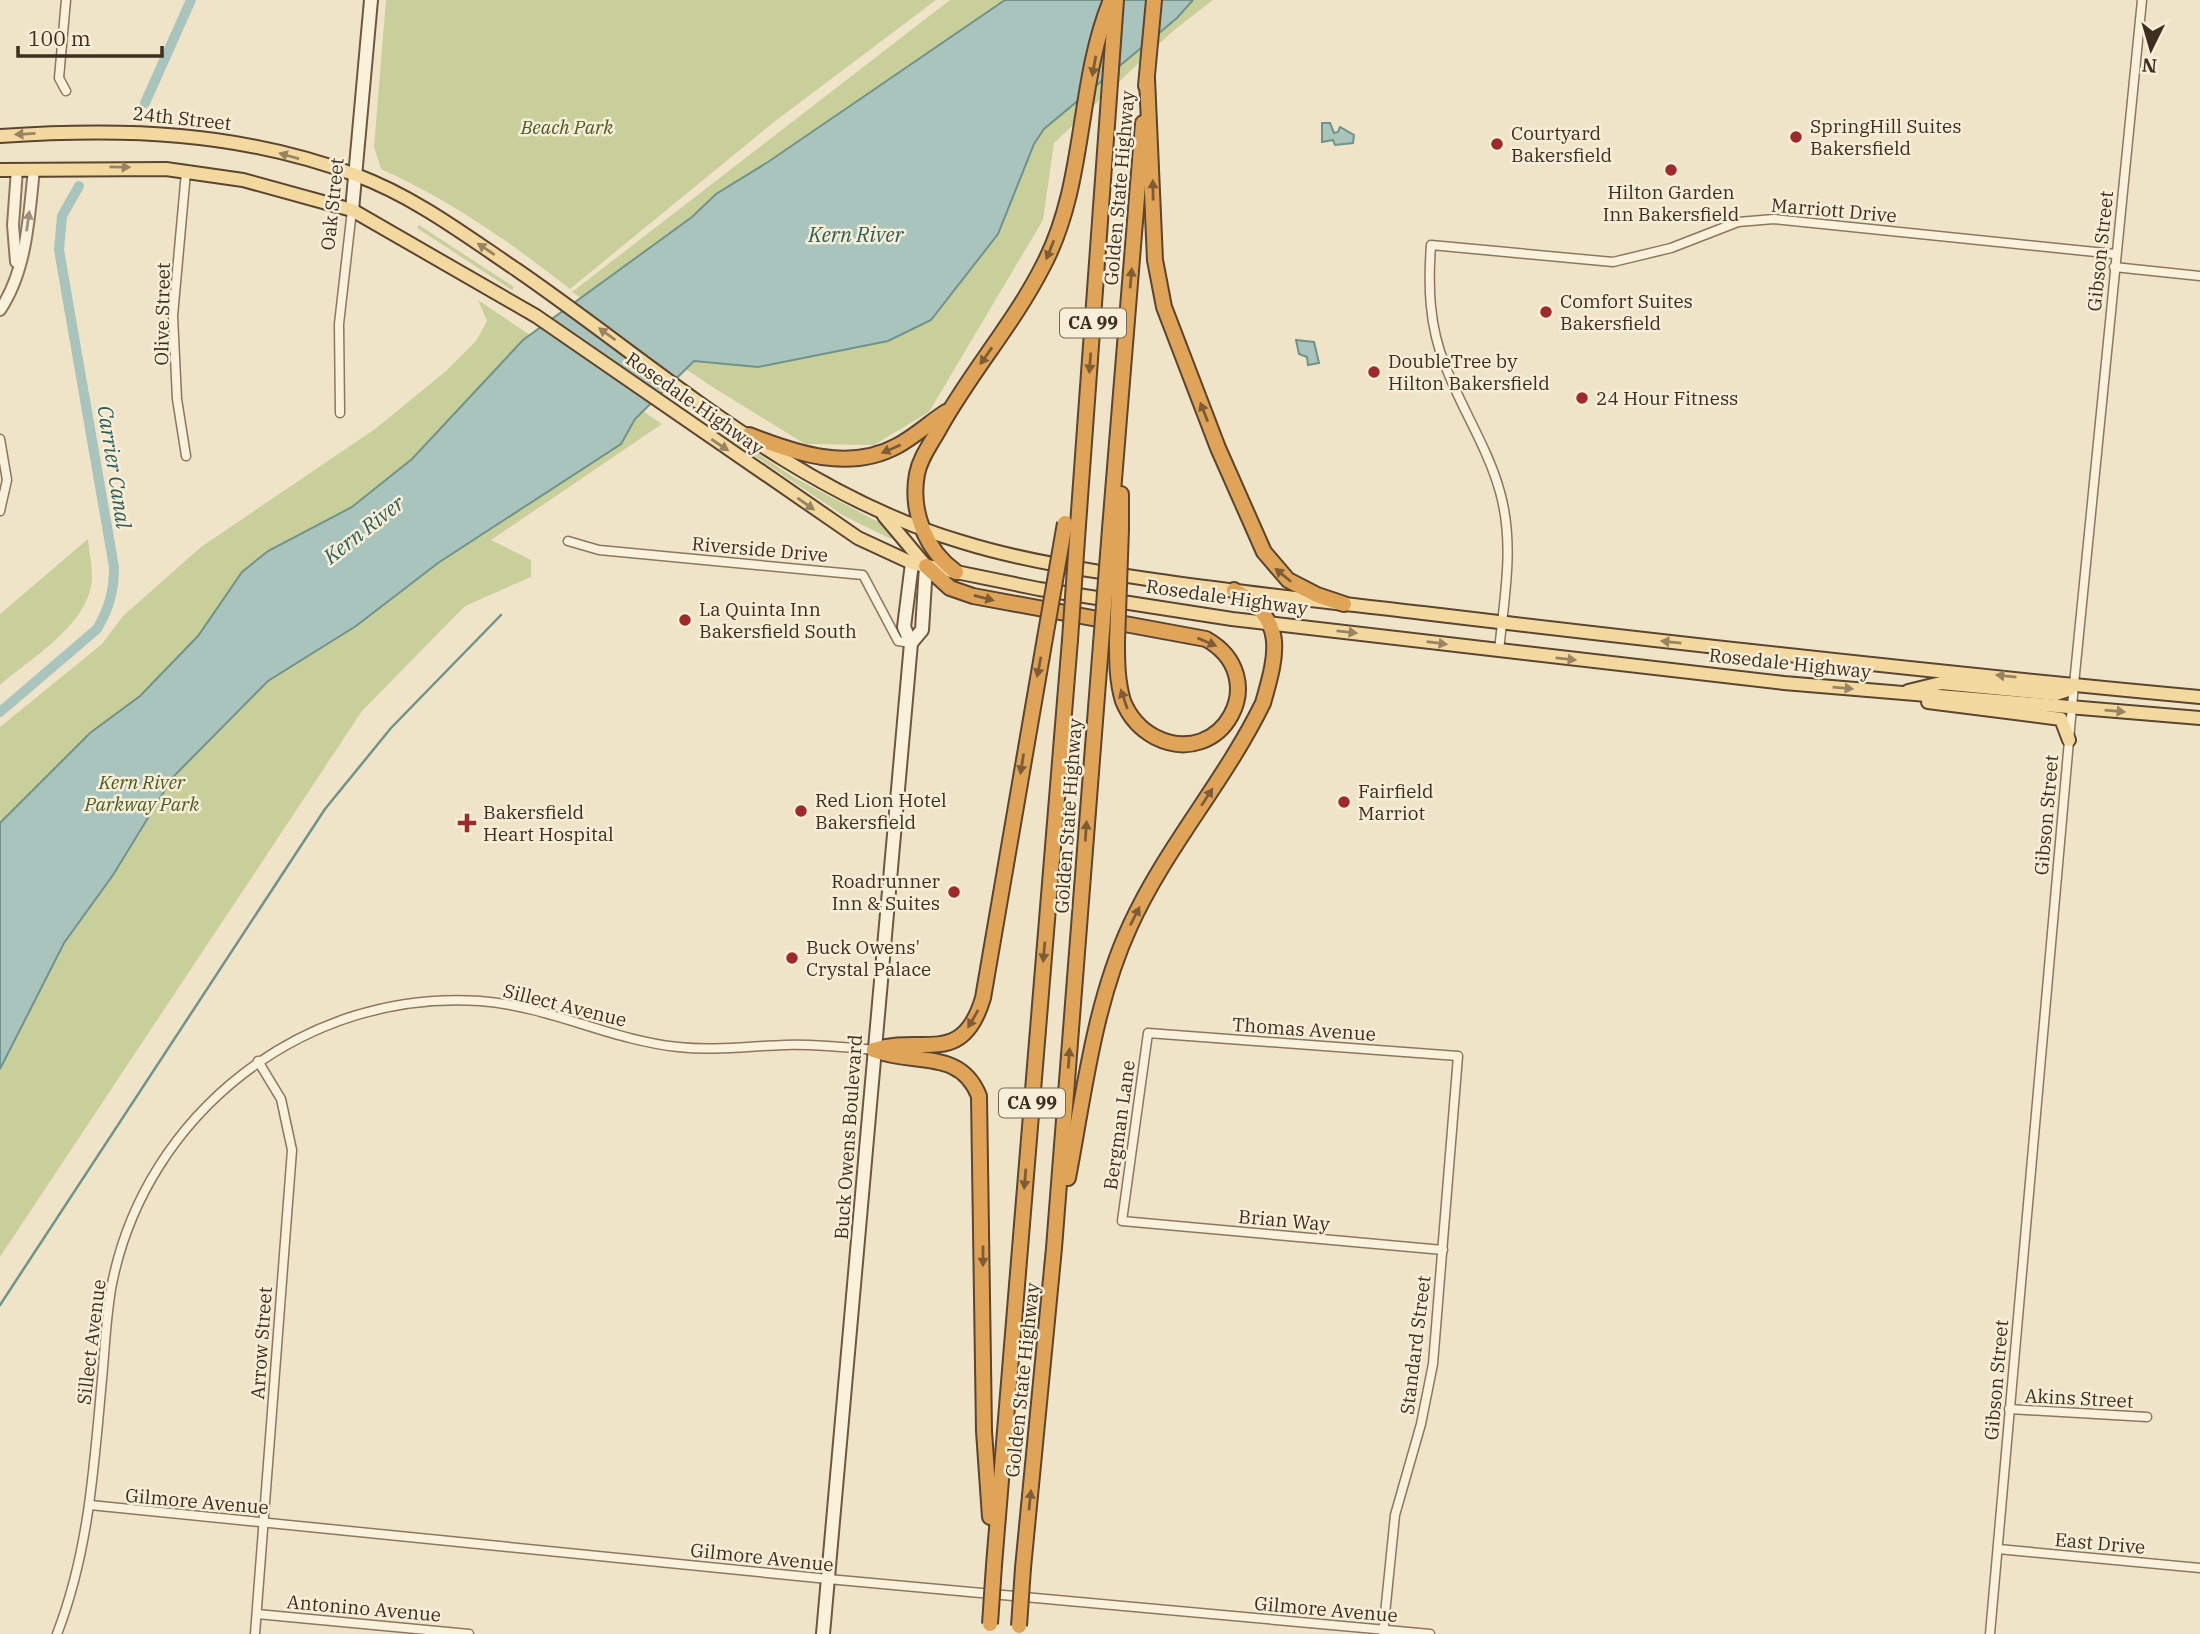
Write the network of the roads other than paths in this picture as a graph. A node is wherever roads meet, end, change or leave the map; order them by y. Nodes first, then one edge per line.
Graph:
1 (66, 0) edge
2 (371, 0) edge
3 (1114, 0) edge
4 (1154, 0) edge
5 (2142, 0) edge
6 (1147, 78) junction
7 (66, 91) dead end
8 (0, 135) edge
9 (17, 169) junction
10 (34, 169) junction
11 (0, 170) edge
12 (186, 172) junction
13 (355, 175) junction
14 (352, 210) junction
15 (0, 224) edge
16 (13, 225) junction
17 (2115, 254) junction
18 (2114, 267) junction
19 (17, 272) junction
20 (2200, 276) edge
21 (0, 310) edge
22 (947, 411) junction
23 (340, 413) dead end
24 (749, 435) junction
25 (0, 439) edge
26 (186, 456) dead end
27 (873, 507) junction
28 (0, 511) edge
29 (1072, 524) junction
30 (922, 528) junction
31 (1115, 529) junction
32 (568, 541) dead end
33 (964, 543) junction
34 (923, 559) junction
35 (956, 572) joint
36 (1234, 590) junction
37 (1344, 604) junction
38 (1502, 622) junction
39 (1271, 624) junction
40 (911, 643) junction
41 (1499, 651) junction
42 (2074, 684) junction
43 (1901, 693) junction
44 (2200, 698) edge
45 (2072, 707) junction
46 (2200, 718) edge
47 (2069, 740) junction
48 (1148, 1033) joint
49 (874, 1050) junction
50 (1458, 1056) joint
51 (258, 1061) junction
52 (1122, 1221) joint
53 (1055, 1248) junction
54 (1443, 1250) junction
55 (2009, 1409) junction
56 (2147, 1418) dead end
57 (90, 1505) junction
58 (265, 1522) junction
59 (1998, 1549) junction
60 (993, 1565) junction
61 (2200, 1568) edge
62 (828, 1579) junction
63 (257, 1614) junction
64 (989, 1629) edge
65 (1019, 1630) edge
66 (1383, 1632) edge
67 (57, 1634) edge
68 (255, 1634) edge
69 (469, 1634) edge
70 (823, 1634) edge
71 (1430, 1634) edge
72 (1990, 1634) edge

1 - 7 street
2 - 13 main road, Oak Street
3 -> 22 highway
3 -> 29 highway, Golden State Highway / CA 99
4 - 6 highway, Golden State Highway / CA 99
5 - 17 street, Gibson Street
31 -> 6 highway, Golden State Highway / CA 99
37 -> 6 highway
13 -> 8 main road, 24th Street
9 - 10 main road
9 - 11 main road
9 - 16 street
10 -> 12 main road
19 -> 10 street
12 - 14 main road
12 - 26 street, Olive Street
13 - 14 main road, Oak Street
24 -> 13 main road, Rosedale Highway
14 - 23 street, Oak Street
14 -> 34 main road, Rosedale Highway
15 - 16 street
16 - 19 street
17 - 18 street, Gibson Street
17 - 38 street, Marriott Drive
18 - 20 street
18 - 42 street, Gibson Street
19 - 21 street
22 -> 24 highway
22 - 30 highway
24 - 27 main road, Rosedale Highway
25 - 28 street
27 - 30 main road, Rosedale Highway
27 - 34 main road
29 -> 49 highway, bridge
29 -> 60 highway, Golden State Highway / CA 99, bridge
30 - 33 main road, Rosedale Highway
30 - 34 highway
34 -> 31 highway, bridge
53 -> 31 highway, Golden State Highway / CA 99, bridge
32 - 40 street, Riverside Drive
33 - 34 main road
33 - 36 main road, Rosedale Highway
34 - 35 highway
34 - 40 main road, Buck Owens Boulevard
34 - 40 main road, Buck Owens Boulevard
35 - 39 main road, Rosedale Highway
36 - 37 main road, Rosedale Highway
36 - 39 highway
37 - 38 main road, Rosedale Highway
38 - 41 street
42 -> 38 main road, Rosedale Highway
39 -> 41 main road, Rosedale Highway
53 -> 39 highway
40 - 49 main road, Buck Owens Boulevard
41 -> 43 main road, Rosedale Highway
42 - 43 main road
42 - 44 main road, Rosedale Highway
42 - 45 street, Gibson Street
43 - 45 main road, Rosedale Highway
43 - 47 main road
45 -> 46 main road, Rosedale Highway
45 - 47 street, Gibson Street
47 - 55 street, Gibson Street
48 - 50 street, Thomas Avenue
48 - 52 street, Bergman Lane
49 - 51 street, Sillect Avenue
49 -> 60 highway
49 - 62 main road, Buck Owens Boulevard
50 - 54 street, Standard Street
51 - 57 street, Sillect Avenue
51 - 58 street, Arrow Street
52 - 54 street, Brian Way
65 -> 53 highway, Golden State Highway / CA 99, bridge
54 - 66 street, Standard Street
55 - 56 street, Akins Street
55 - 59 street, Gibson Street
57 - 58 street, Gilmore Avenue
57 - 67 street, Sillect Avenue
58 - 62 street, Gilmore Avenue
58 - 63 street, Arrow Street
59 - 61 street, East Drive
59 - 72 street, Gibson Street
60 - 64 highway, Golden State Highway / CA 99, bridge
62 - 66 street, Gilmore Avenue
62 - 70 main road, Buck Owens Boulevard
63 - 68 street, Arrow Street
63 - 69 street, Antonino Avenue
66 - 71 street, Gilmore Avenue

